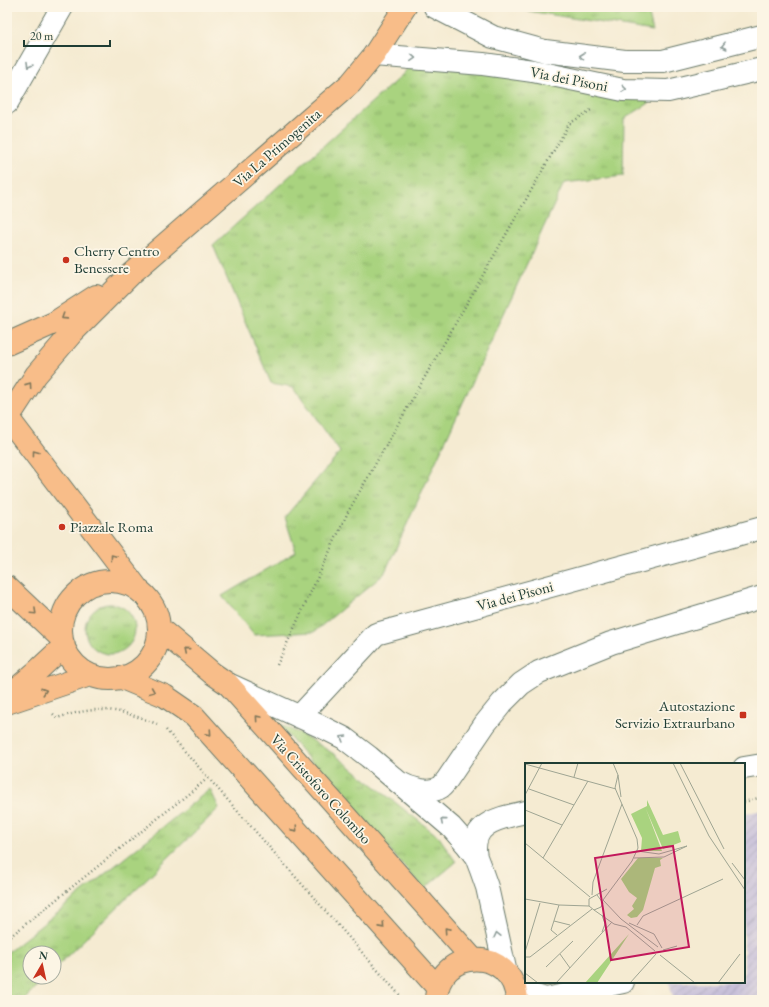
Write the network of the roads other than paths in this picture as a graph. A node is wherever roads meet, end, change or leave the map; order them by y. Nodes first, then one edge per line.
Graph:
1 (62, 7) edge
2 (405, 7) edge
3 (435, 7) edge
4 (762, 36) edge
5 (374, 55) junction
6 (762, 69) edge
7 (7, 103) edge
8 (132, 273) junction
9 (7, 344) edge
10 (7, 417) edge
11 (7, 440) edge
12 (762, 528) edge
13 (7, 587) edge
14 (137, 588) junction
15 (762, 598) edge
16 (160, 629) junction
17 (62, 642) junction
18 (90, 675) junction
19 (122, 678) junction
20 (228, 684) junction
21 (7, 697) edge
22 (7, 703) edge
23 (299, 716) junction
24 (762, 765) edge
25 (745, 768) edge
26 (398, 782) junction
27 (525, 812) edge
28 (476, 857) junction
29 (473, 959) junction
30 (618, 983) edge
31 (513, 988) edge
32 (436, 993) edge

1 -> 7 street
2 - 5 main road, Via La Primogenita
4 -> 3 street, Via dei Pisoni
5 -> 6 street, Via dei Pisoni
5 - 8 main road, Via La Primogenita
8 -> 9 main road, Via La Primogenita
10 -> 8 main road, Via La Primogenita
10 - 11 main road
14 -> 10 main road
12 - 23 street, Via dei Pisoni
13 -> 17 main road
14 - 16 main road
14 - 17 main road
15 - 26 street
16 - 19 main road
20 -> 16 main road, Via Cristoforo Colombo
17 - 18 main road
17 - 21 main road
18 - 19 main road
22 -> 18 main road
19 -> 32 main road
20 - 23 street
29 -> 20 main road, Via Cristoforo Colombo
26 -> 23 street
24 - 25 street
28 -> 26 street
27 - 28 street
31 -> 28 street
29 - 31 main road
29 - 32 main road
30 - 31 street

